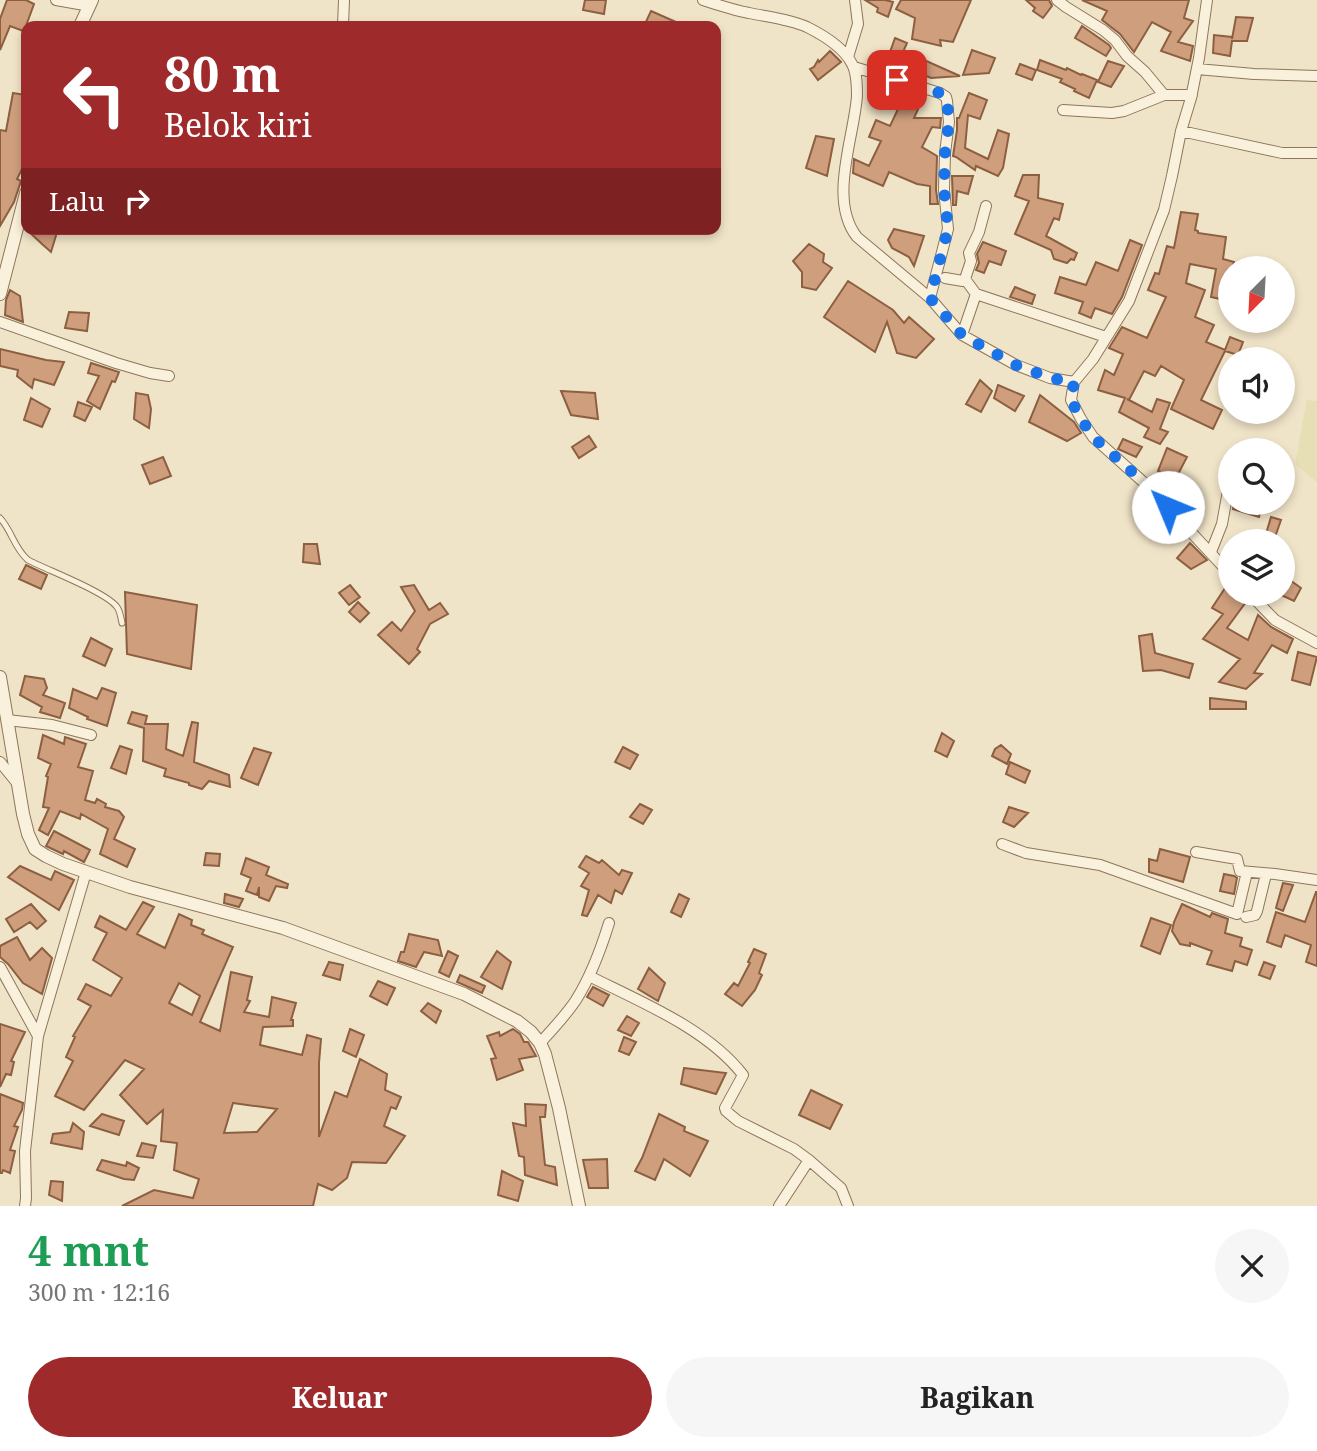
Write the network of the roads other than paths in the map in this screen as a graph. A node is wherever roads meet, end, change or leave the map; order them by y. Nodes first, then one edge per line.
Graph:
1 (56, 0) edge
2 (344, 0) edge
3 (703, 0) edge
4 (855, 0) edge
5 (1057, 0) edge
6 (1208, 0) edge
7 (91, 3) edge
8 (82, 21) edge
9 (343, 21) edge
10 (851, 62) junction
11 (1197, 69) junction
12 (1317, 76) edge
13 (1192, 94) junction
14 (1164, 96) junction
15 (1063, 110) dead end
16 (1181, 131) junction
17 (1317, 153) edge
18 (986, 206) dead end
19 (21, 213) edge
20 (945, 278) dead end
21 (965, 279) junction
22 (976, 294) junction
23 (0, 295) edge
24 (930, 298) junction
25 (0, 323) edge
26 (962, 335) junction
27 (1106, 337) junction
28 (169, 376) dead end
29 (1074, 382) junction
30 (1224, 515) edge
31 (0, 518) edge
32 (1211, 552) junction
33 (1218, 560) edge
34 (1262, 606) edge
35 (122, 623) dead end
36 (1317, 643) edge
37 (0, 677) edge
38 (7, 720) junction
39 (91, 735) dead end
40 (0, 762) edge
41 (18, 784) junction
42 (1002, 844) dead end
43 (1196, 852) dead end
44 (86, 872) junction
45 (1247, 872) junction
46 (1266, 874) junction
47 (1317, 880) edge
48 (1246, 917) dead end
49 (609, 923) dead end
50 (0, 967) edge
51 (589, 976) junction
52 (38, 1036) junction
53 (540, 1042) junction
54 (809, 1160) junction
55 (25, 1206) edge
56 (579, 1206) edge
57 (779, 1206) edge
58 (848, 1206) edge

1 - 7 street
2 - 9 street
3 - 10 street
4 - 10 street
5 - 14 street
6 - 11 street
7 - 8 street
10 - 24 street
10 - 24 street
11 - 12 street
11 - 13 street
13 - 14 street
13 - 16 street
14 - 15 street
16 - 17 street
16 - 27 street
18 - 21 street
19 - 23 street
20 - 21 street
21 - 22 street
22 - 26 street
22 - 27 street
24 - 26 street
25 - 28 street
26 - 29 street
27 - 29 street
29 - 32 street
30 - 32 street
31 - 35 lane
32 - 33 street
34 - 36 street
37 - 38 street
38 - 39 street
38 - 41 street
40 - 41 street
41 - 44 street
42 - 45 street
43 - 45 street
44 - 52 street
44 - 53 street
45 - 46 street
46 - 47 street
46 - 48 street
49 - 51 street
50 - 52 street
51 - 53 street
51 - 54 street
52 - 55 street
53 - 56 street
54 - 57 street
54 - 58 street

